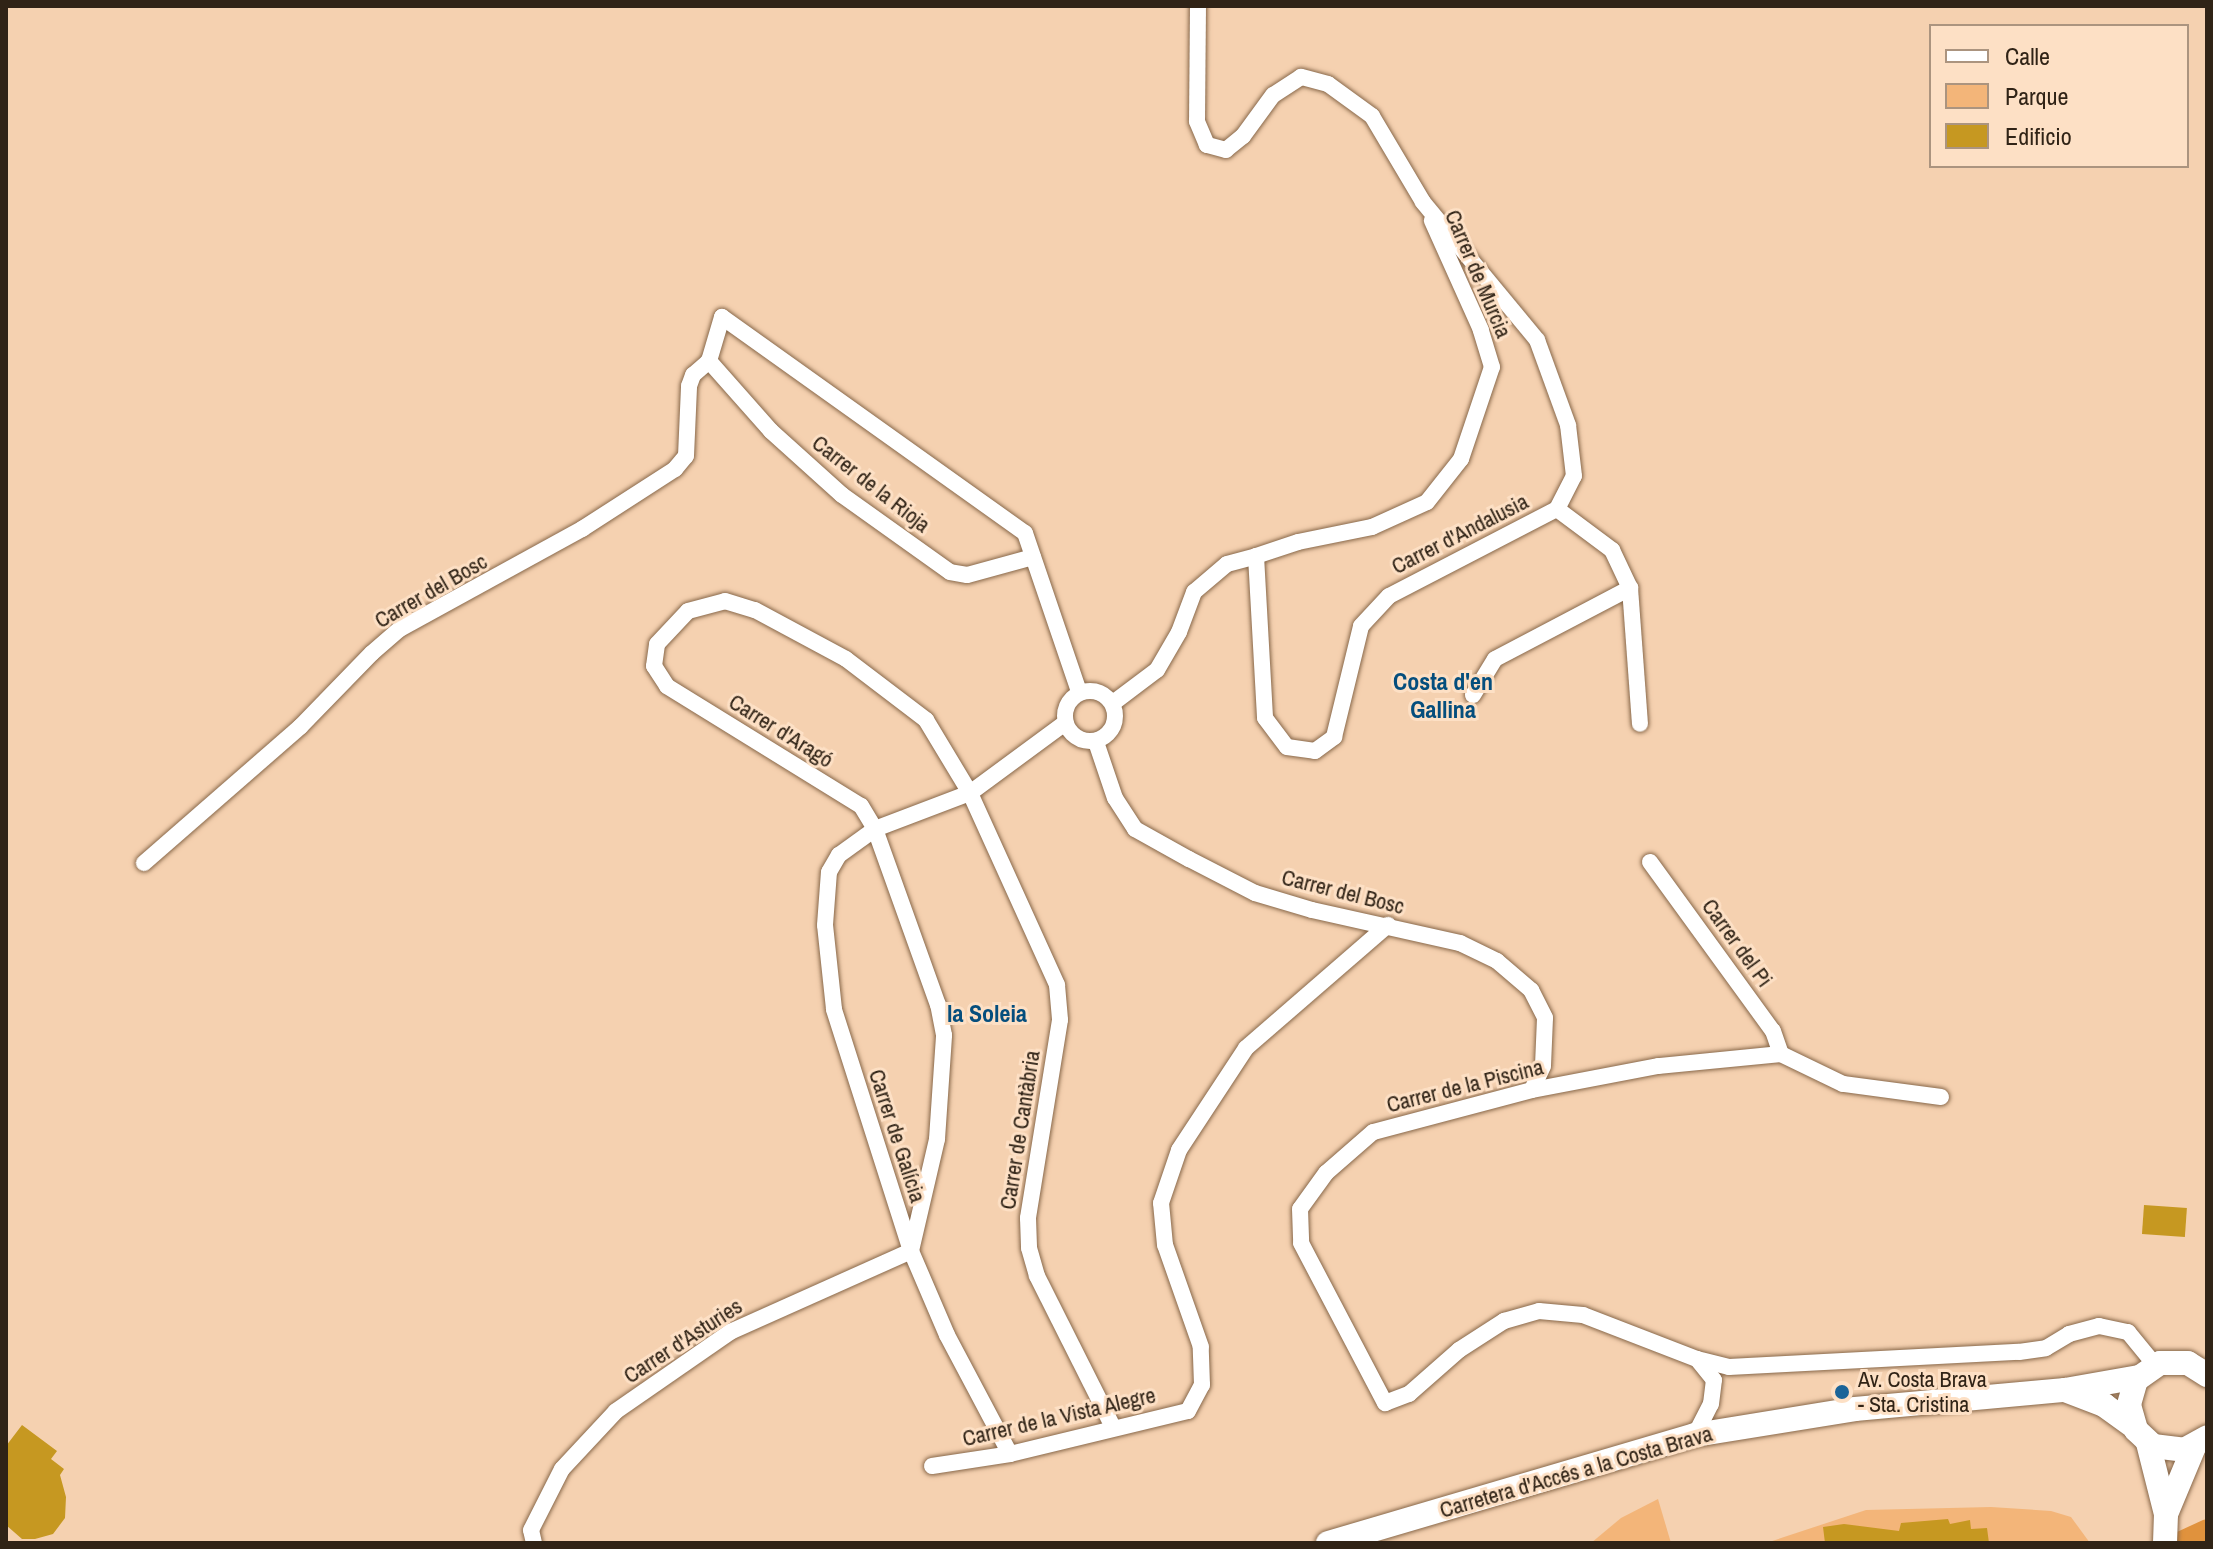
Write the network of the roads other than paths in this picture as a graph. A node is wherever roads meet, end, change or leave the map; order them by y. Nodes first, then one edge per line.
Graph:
1 (1198, 6) edge
2 (1423, 202) junction
3 (709, 361) junction
4 (1557, 509) junction
5 (1256, 556) junction
6 (1033, 557) junction
7 (1630, 588) junction
8 (1079, 692) junction
9 (1473, 695) dead end
10 (1113, 703) junction
11 (1065, 723) junction
12 (1640, 724) dead end
13 (1096, 742) junction
14 (970, 793) junction
15 (875, 829) junction
16 (1650, 862) dead end
17 (144, 863) dead end
18 (1388, 925) junction
19 (1781, 1054) junction
20 (1532, 1090) junction
21 (1941, 1097) dead end
22 (911, 1251) junction
23 (1697, 1359) junction
24 (2147, 1371) junction
25 (2207, 1375) edge
26 (2065, 1390) junction
27 (1113, 1427) junction
28 (1695, 1435) junction
29 (2141, 1435) junction
30 (2200, 1442) edge
31 (1010, 1454) junction
32 (932, 1466) dead end
33 (2166, 1514) junction
34 (529, 1539) edge
35 (1328, 1543) edge
36 (2165, 1543) edge

1 - 2 street, Carrer d'Andalusia
2 - 4 street, Carrer d'Andalusia
2 - 5 street, Carrer de Murcia
3 - 6 street, Carrer de la Rioja
3 - 6 street
3 - 17 street, Carrer del Bosc
4 - 5 street, Carrer d'Andalusia
4 - 7 street
5 - 10 street
6 - 8 street
7 - 9 street
7 - 12 street
8 - 10 street
8 - 11 street
10 - 13 street
11 - 13 street
11 - 14 street, Carrer de Galícia
13 - 18 street, Carrer del Bosc
14 - 15 street, Carrer de Galícia
14 - 15 street, Carrer d'Aragó
14 - 27 street, Carrer de Cantàbria
15 - 22 street, Carrer d'Aragó
15 - 22 street, Carrer de Galícia
16 - 19 street, Carrer del Pi
18 - 20 street, Carrer del Bosc
18 - 27 street, Carrer de la Vista Alegre
19 - 20 street, Carrer de la Piscina
19 - 21 street
20 - 23 street, Carrer de la Piscina
22 - 31 street, Carrer de Galícia
22 - 34 street, Carrer d'Asturies
23 - 24 street, Carrer de la Piscina
23 - 28 street
24 - 25 main road, Carretera d'Accés a la Costa Brava
24 - 26 main road, Carretera d'Accés a la Costa Brava
24 - 29 main road
26 - 28 main road, Carretera d'Accés a la Costa Brava
26 - 29 main road
27 - 31 street, Carrer de la Vista Alegre
28 - 35 main road, Carretera d'Accés a la Costa Brava
29 - 30 main road
29 - 33 main road
30 - 33 main road
31 - 32 street, Carrer de la Vista Alegre
33 - 36 main road

